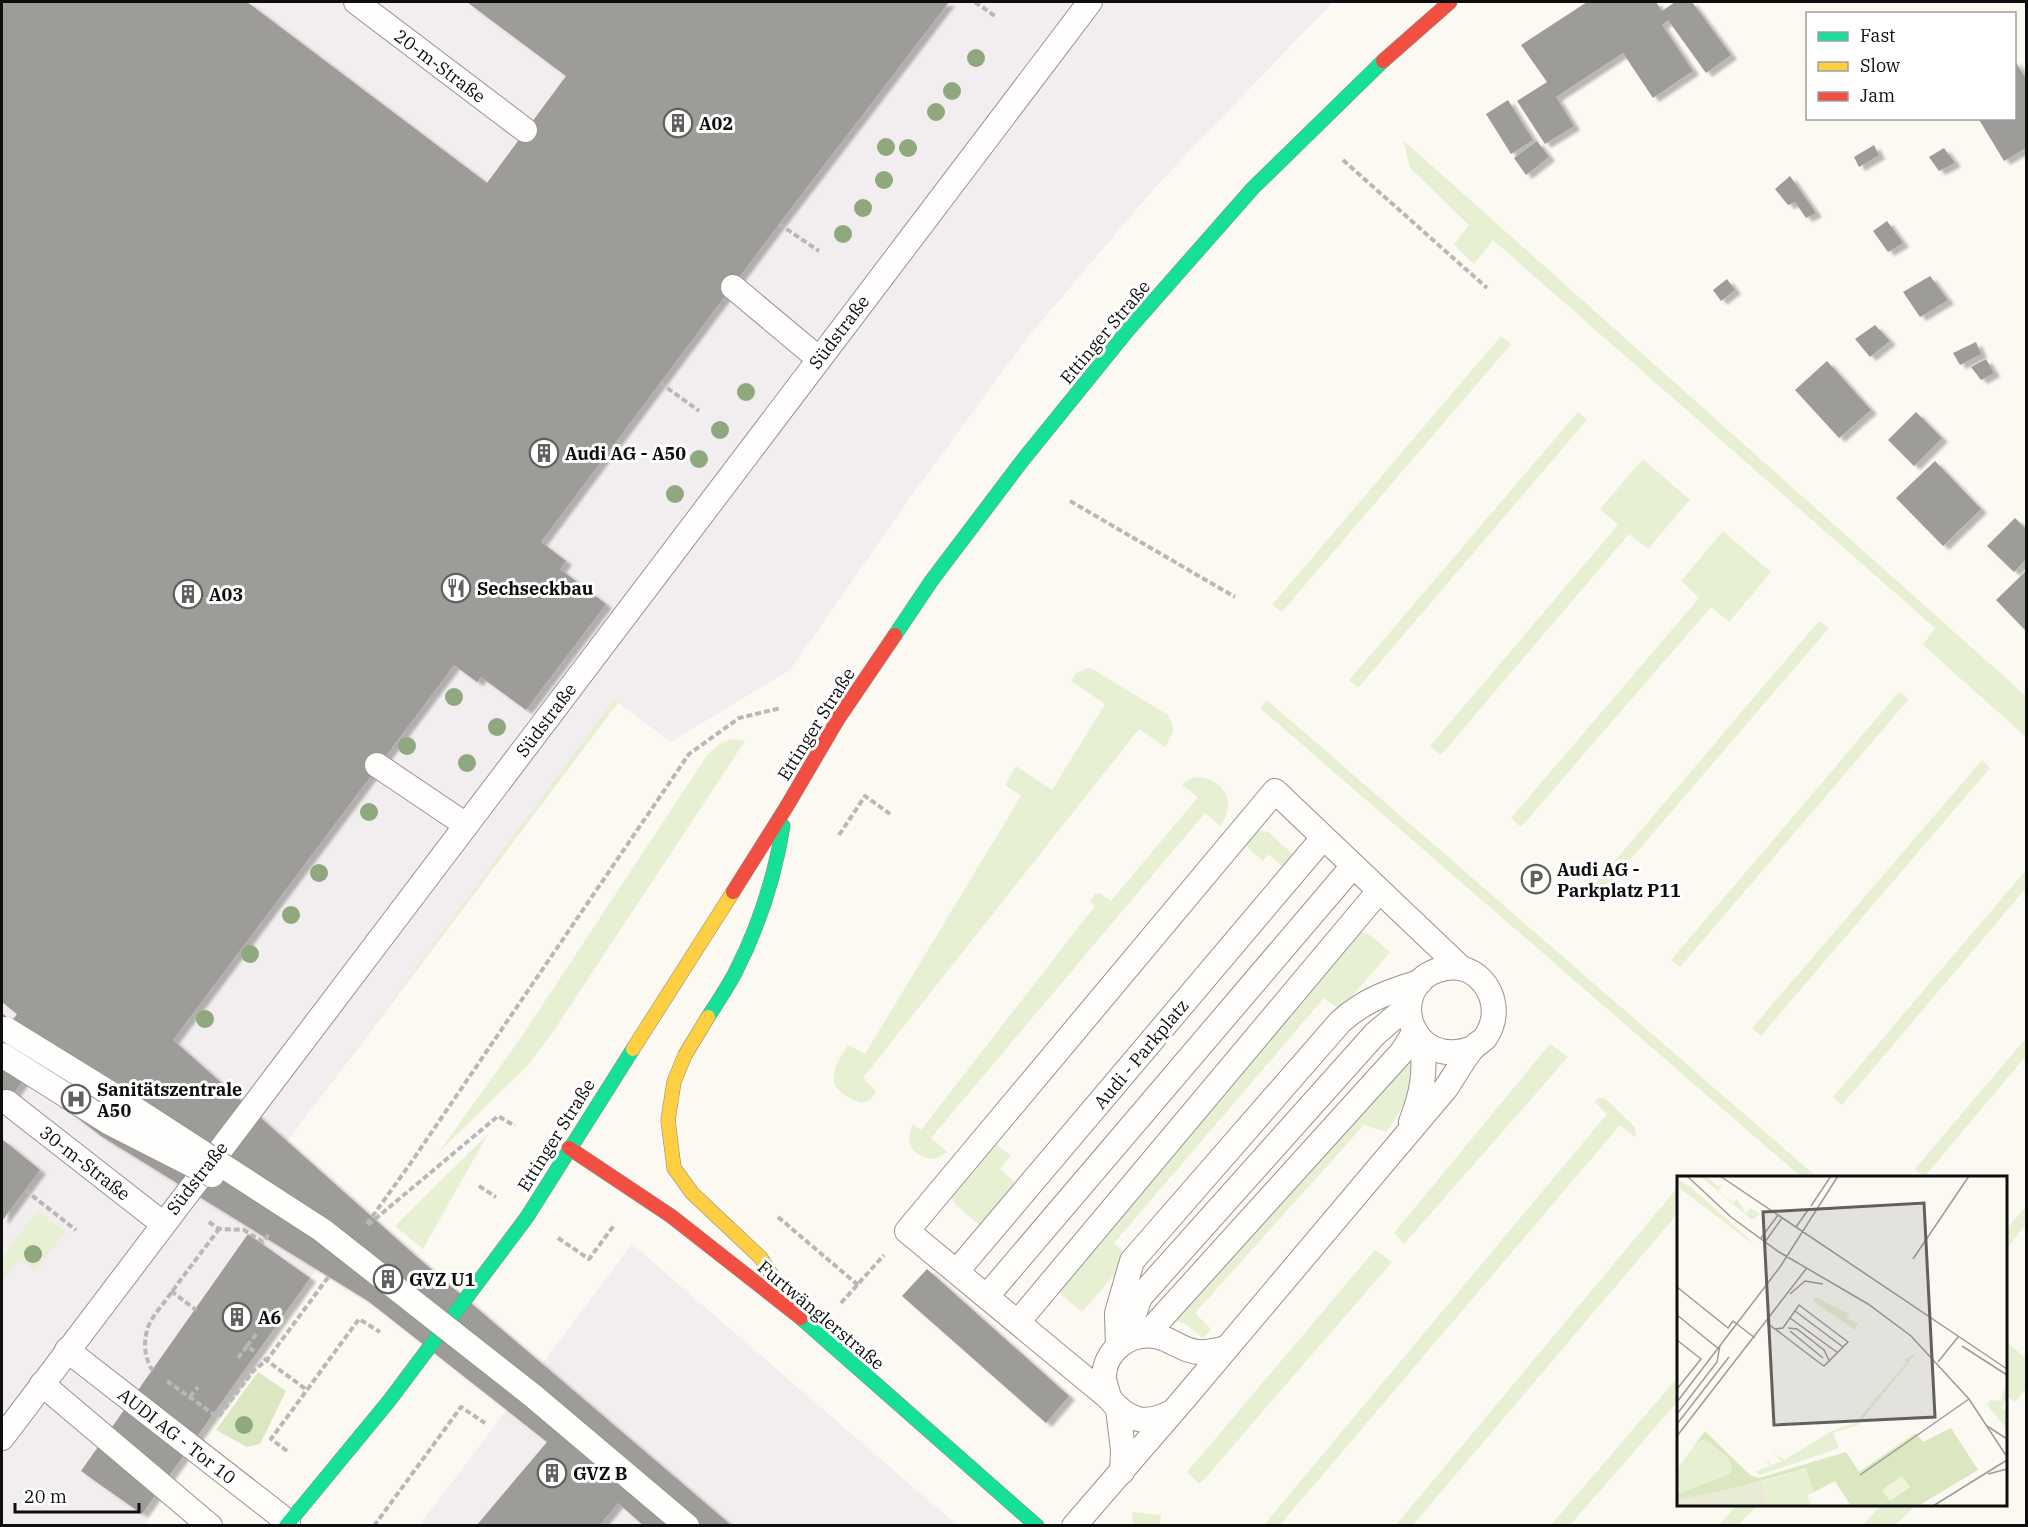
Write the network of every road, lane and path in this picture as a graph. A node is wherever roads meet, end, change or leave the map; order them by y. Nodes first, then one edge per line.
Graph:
1 (356, 2) edge
2 (975, 2) edge
3 (1090, 2) edge
4 (1450, 2) edge
5 (994, 16) dead end
6 (525, 130) dead end
7 (1343, 160) dead end
8 (779, 224) dead end
9 (819, 251) dead end
10 (733, 287) dead end
11 (1487, 288) dead end
12 (819, 359) junction
13 (660, 383) dead end
14 (699, 411) dead end
15 (1070, 501) dead end
16 (1235, 597) dead end
17 (780, 708) dead end
18 (377, 765) dead end
19 (787, 806) junction
20 (890, 814) dead end
21 (466, 825) junction
22 (839, 835) dead end
23 (1323, 838) junction
24 (1353, 866) junction
25 (1379, 891) junction
26 (1411, 921) junction
27 (1461, 968) junction
28 (1420, 981) junction
29 (1409, 1005) junction
30 (4, 1028) edge
31 (1419, 1037) junction
32 (1473, 1048) junction
33 (2, 1055) edge
34 (7, 1102) dead end
35 (515, 1126) dead end
36 (1406, 1136) junction
37 (569, 1148) junction
38 (25, 1190) dead end
39 (388, 1193) dead end
40 (770, 1210) dead end
41 (205, 1218) dead end
42 (162, 1223) junction
43 (219, 1229) junction
44 (76, 1230) dead end
45 (322, 1230) junction
46 (363, 1230) dead end
47 (907, 1230) junction
48 (268, 1236) dead end
49 (957, 1271) junction
50 (858, 1285) junction
51 (171, 1292) junction
52 (987, 1296) junction
53 (840, 1304) dead end
54 (196, 1310) dead end
55 (796, 1314) junction
56 (1018, 1322) junction
57 (380, 1332) dead end
58 (257, 1333) dead end
59 (1126, 1345) junction
60 (247, 1346) junction
61 (1175, 1346) junction
62 (1226, 1348) junction
63 (67, 1350) junction
64 (1058, 1357) junction
65 (238, 1358) dead end
66 (267, 1360) junction
67 (42, 1384) junction
68 (198, 1387) dead end
69 (307, 1390) junction
70 (190, 1397) junction
71 (1114, 1403) junction
72 (1178, 1406) junction
73 (485, 1423) dead end
74 (2, 1438) edge
75 (287, 1451) dead end
76 (1122, 1472) junction
77 (287, 1524) edge
78 (210, 1526) edge
79 (374, 1526) edge
80 (687, 1526) edge
81 (1037, 1526) edge
82 (1074, 1526) edge

1 - 6 lane, 20-m-Straße
2 - 5 path
3 - 12 lane, Südstraße
4 - 19 main road, Ettinger Straße
7 - 11 path
8 - 9 path
10 - 12 lane
12 - 21 lane, Südstraße
13 - 14 path
15 - 16 path
17 - 39 path
18 - 21 lane
19 - 37 main road, Ettinger Straße
19 - 55 main road
20 - 22 path
21 - 42 lane, Südstraße
23 - 24 lane
23 - 47 lane
23 - 49 lane, Audi - Parkplatz
24 - 25 lane
24 - 52 lane
25 - 26 lane
25 - 56 lane
26 - 27 lane
26 - 28 lane
27 - 28 lane
27 - 32 lane
28 - 29 lane
28 - 59 lane
29 - 31 lane
29 - 59 lane
30 - 45 lane, bridge
31 - 32 lane
31 - 36 lane
31 - 59 lane
32 - 36 lane
33 - 45 lane, bridge
34 - 42 lane, 30-m-Straße
35 - 46 path
36 - 62 lane
37 - 55 main road, Furtwänglerstraße
37 - 77 main road, Ettinger Straße
38 - 44 path
40 - 50 path
41 - 43 path
42 - 63 lane, Südstraße
43 - 48 path
43 - 51 path
45 - 80 lane, bridge
47 - 49 lane
47 - 50 path
49 - 52 lane
50 - 53 path
51 - 54 path
51 - 70 path
52 - 56 lane
55 - 81 main road, Furtwänglerstraße
56 - 64 lane
57 - 69 path
58 - 60 path
59 - 61 lane
59 - 64 lane
59 - 71 lane
60 - 65 path
60 - 66 path
61 - 62 lane
61 - 72 lane
62 - 72 lane
63 - 67 lane, Südstraße
63 - 77 lane, AUDI AG - Tor 10
64 - 71 lane
66 - 69 path
66 - 70 path
67 - 74 lane, Südstraße
67 - 78 lane
68 - 70 path
69 - 75 path
71 - 72 lane
71 - 76 lane
72 - 76 lane
73 - 79 path
76 - 82 lane

